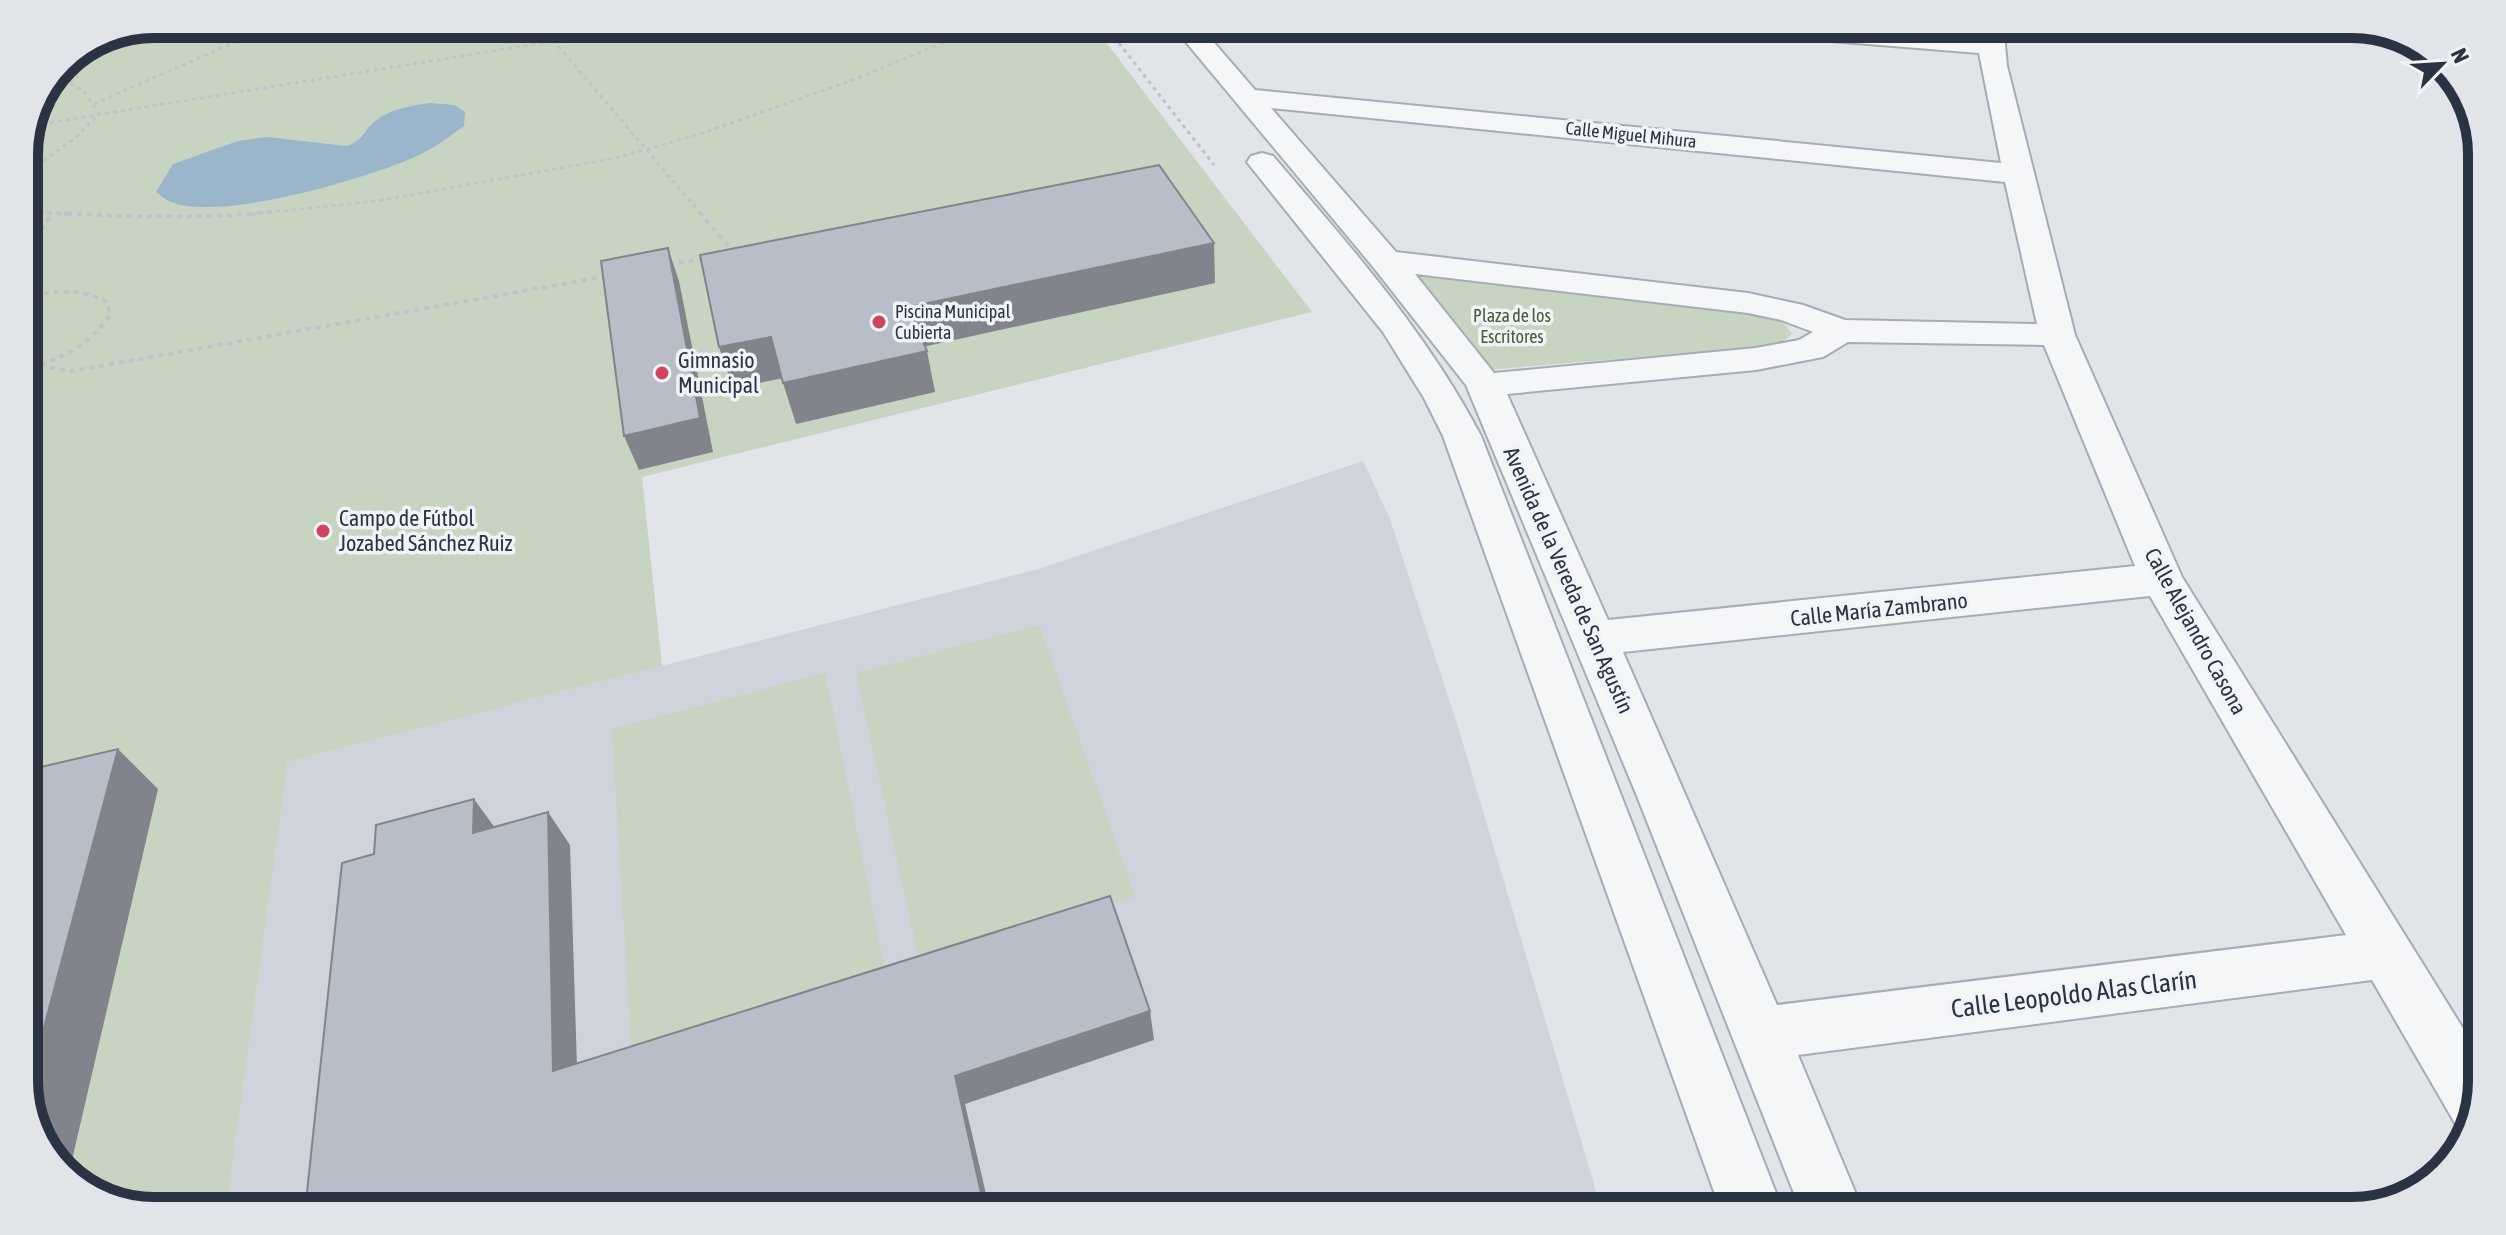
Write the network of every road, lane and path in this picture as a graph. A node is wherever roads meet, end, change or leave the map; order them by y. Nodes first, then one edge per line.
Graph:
1 (244, 38) edge
2 (554, 38) edge
3 (573, 38) edge
4 (951, 38) edge
5 (1115, 38) edge
6 (1160, 38) edge
7 (1196, 38) edge
8 (1991, 38) edge
9 (554, 41) junction
10 (74, 70) edge
11 (70, 83) junction
12 (60, 88) edge
13 (1245, 97) junction
14 (94, 104) junction
15 (99, 114) junction
16 (42, 124) edge
17 (649, 149) junction
18 (38, 165) edge
19 (2017, 174) junction
20 (1222, 175) dead end
21 (38, 212) edge
22 (52, 213) junction
23 (38, 234) edge
24 (1386, 261) junction
25 (658, 267) edge
26 (612, 275) edge
27 (38, 295) edge
28 (1841, 331) junction
29 (2057, 335) junction
30 (40, 366) joint
31 (1484, 385) junction
32 (2162, 579) junction
33 (1595, 638) junction
34 (2386, 954) junction
35 (1762, 1033) junction
36 (2467, 1089) edge
37 (1747, 1197) edge
38 (1826, 1197) edge

1 - 14 path
2 - 9 path
3 - 9 path
4 - 17 path
5 - 20 path
6 - 37 street, Avenida de la Vereda de San Agustín
7 - 13 street, Avenida de la Vereda de San Agustín
8 - 19 street, Calle Alejandro Casona
9 - 15 path
9 - 17 path
10 - 11 path
11 - 12 path
11 - 14 path
13 - 19 street, Calle Miguel Mihura
13 - 24 street, Avenida de la Vereda de San Agustín
14 - 15 path
15 - 16 path
15 - 18 path
17 - 22 path
17 - 25 path
19 - 29 street, Calle Alejandro Casona
21 - 22 path
22 - 23 path
24 - 28 street
24 - 31 street, Avenida de la Vereda de San Agustín
26 - 30 path
27 - 30 path
28 - 29 street
28 - 31 street
29 - 32 street, Calle Alejandro Casona
31 - 33 street, Avenida de la Vereda de San Agustín
32 - 33 street, Calle María Zambrano
32 - 34 street, Calle Alejandro Casona
33 - 35 street, Avenida de la Vereda de San Agustín
34 - 35 street, Calle Leopoldo Alas Clarín
34 - 36 street, Calle Alejandro Casona
35 - 38 street, Avenida de la Vereda de San Agustín

